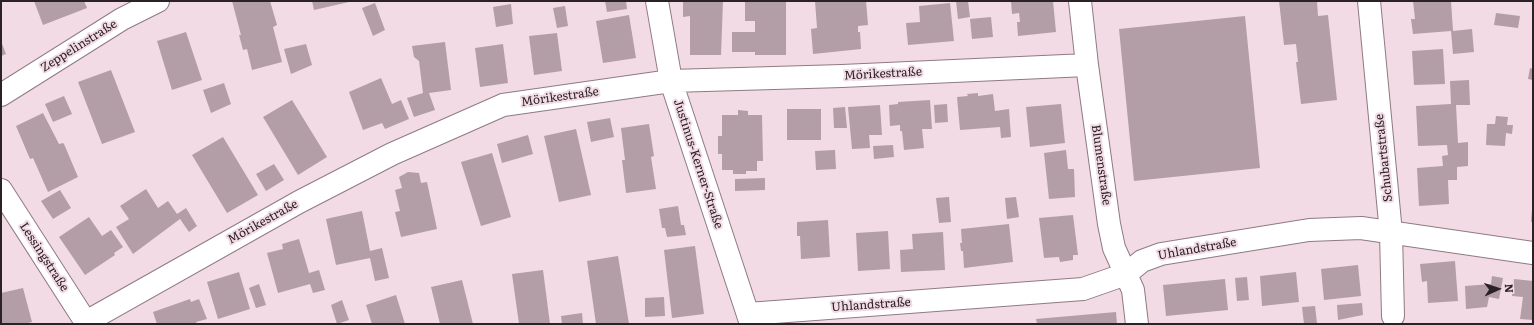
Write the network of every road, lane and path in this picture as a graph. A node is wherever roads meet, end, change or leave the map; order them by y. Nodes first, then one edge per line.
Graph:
1 (158, 1) edge
2 (657, 1) edge
3 (1080, 1) edge
4 (1369, 1) edge
5 (119, 10) edge
6 (1087, 64) junction
7 (670, 81) junction
8 (1, 95) edge
9 (1, 190) edge
10 (1391, 233) junction
11 (1533, 253) edge
12 (1126, 274) junction
13 (1393, 316) dead end
14 (749, 319) edge
15 (86, 323) edge
16 (1137, 324) edge

1 - 5 street, Zeppelinstraße
2 - 7 street, Justinus-Kerner-Straße
3 - 6 street, Blumenstraße
4 - 10 street, Schubartstraße
5 - 8 street, Zeppelinstraße
6 - 7 street, Mörikestraße
6 - 12 street, Blumenstraße
7 - 14 street, Justinus-Kerner-Straße
7 - 15 street, Mörikestraße
9 - 15 street, Lessingstraße
10 - 11 street, Uhlandstraße
10 - 12 street, Uhlandstraße
10 - 13 street, Schubartstraße
12 - 14 street, Uhlandstraße
12 - 16 street, Blumenstraße

